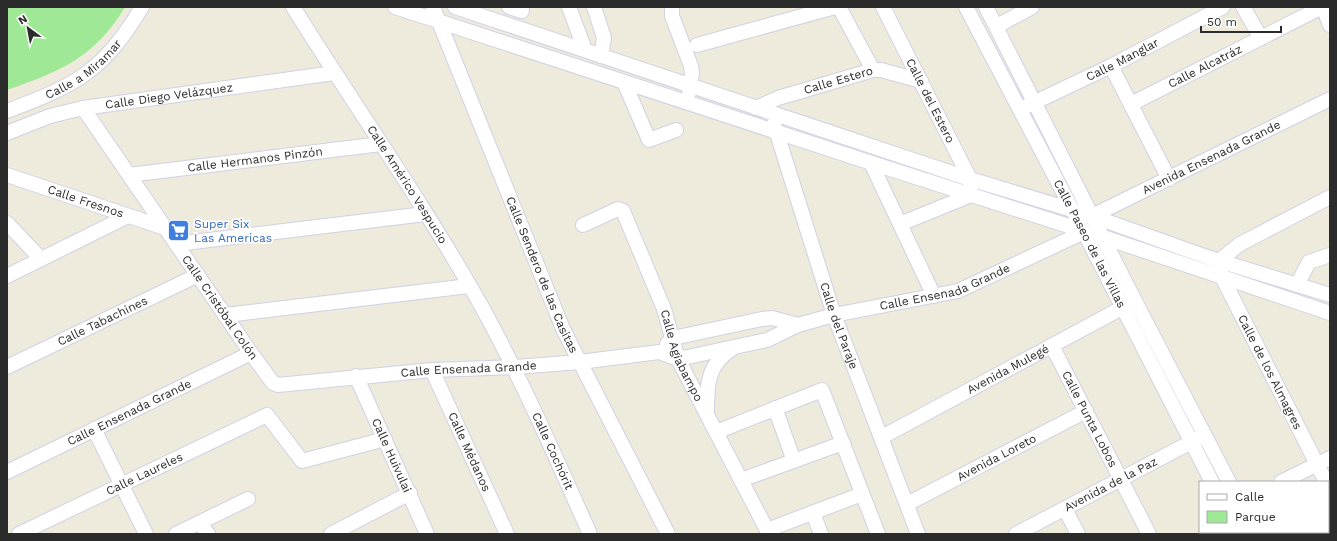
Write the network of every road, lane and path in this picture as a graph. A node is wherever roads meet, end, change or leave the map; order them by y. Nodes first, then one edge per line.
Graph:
1 (142, 7) edge
2 (293, 7) edge
3 (395, 7) edge
4 (433, 7) edge
5 (455, 7) edge
6 (568, 7) edge
7 (594, 7) edge
8 (672, 7) edge
9 (835, 7) edge
10 (839, 7) edge
11 (883, 7) edge
12 (966, 7) edge
13 (986, 7) edge
14 (1032, 7) edge
15 (1223, 7) edge
16 (1243, 7) edge
17 (1322, 7) edge
18 (439, 22) junction
19 (1330, 24) edge
20 (996, 26) junction
21 (1260, 38) junction
22 (696, 45) dead end
23 (585, 50) junction
24 (601, 56) junction
25 (1111, 66) junction
26 (873, 70) junction
27 (334, 73) junction
28 (921, 81) junction
29 (624, 82) junction
30 (691, 85) junction
31 (1330, 99) edge
32 (688, 102) junction
33 (1035, 102) junction
34 (1131, 104) junction
35 (83, 108) junction
36 (756, 108) junction
37 (1020, 109) junction
38 (7, 111) edge
39 (772, 112) junction
40 (676, 130) dead end
41 (775, 131) junction
42 (7, 133) edge
43 (381, 144) junction
44 (871, 163) junction
45 (7, 175) edge
46 (129, 175) junction
47 (970, 179) junction
48 (1169, 179) junction
49 (972, 195) junction
50 (1330, 197) edge
51 (1073, 211) junction
52 (425, 214) junction
53 (128, 216) junction
54 (1092, 216) junction
55 (7, 222) edge
56 (900, 224) junction
57 (583, 225) dead end
58 (165, 228) junction
59 (1084, 232) junction
60 (1103, 237) junction
61 (176, 244) junction
62 (1330, 255) edge
63 (41, 259) junction
64 (1219, 261) junction
65 (198, 275) junction
66 (7, 276) edge
67 (1222, 277) junction
68 (1297, 285) junction
69 (469, 286) junction
70 (1330, 295) edge
71 (934, 296) junction
72 (1128, 304) junction
73 (1330, 313) edge
74 (226, 315) junction
75 (834, 315) junction
76 (798, 324) junction
77 (673, 338) junction
78 (736, 346) junction
79 (1052, 346) junction
80 (251, 352) junction
81 (659, 352) junction
82 (678, 359) junction
83 (580, 362) junction
84 (7, 367) edge
85 (515, 367) junction
86 (432, 370) junction
87 (356, 376) junction
88 (278, 385) joint
89 (775, 408) junction
90 (1086, 411) junction
91 (707, 414) junction
92 (94, 429) junction
93 (716, 432) junction
94 (1205, 435) junction
95 (882, 437) junction
96 (385, 439) junction
97 (1191, 442) junction
98 (843, 443) junction
99 (794, 461) junction
100 (1324, 461) edge
101 (7, 472) edge
102 (741, 480) junction
103 (1121, 480) junction
104 (1211, 481) edge
105 (1228, 481) edge
106 (1283, 481) edge
107 (1326, 481) edge
108 (122, 484) junction
109 (410, 493) junction
110 (862, 494) junction
111 (248, 499) dead end
112 (907, 504) junction
113 (1065, 508) junction
114 (813, 513) junction
115 (200, 523) junction
116 (338, 532) edge
117 (768, 532) edge
118 (19, 534) edge
119 (146, 534) edge
120 (176, 534) edge
121 (208, 534) edge
122 (427, 534) edge
123 (507, 534) edge
124 (590, 534) edge
125 (668, 534) edge
126 (821, 534) edge
127 (878, 534) edge
128 (918, 534) edge
129 (1016, 534) edge
130 (1078, 534) edge
131 (1149, 534) edge

1 - 38 street, Calle a Miramar
2 - 27 street, Calle Américo Vespucio
3 - 18 street
4 - 18 street, Calle Sendero de las Casitas
5 - 23 street
6 - 23 street
7 - 24 street
8 - 30 street
9 - 22 street
10 - 26 street
11 - 28 street, Calle del Estero
12 - 37 street, Calle Paseo de las Villas
13 - 20 street, Calle Paseo de las Villas
14 - 20 street
15 - 25 street, Calle Manglar
16 - 21 street
17 - 19 street
17 - 21 street, Calle Alcatráz
18 - 29 street
18 - 83 street, Calle Sendero de las Casitas
20 - 33 street, Calle Paseo de las Villas
21 - 34 street, Calle Alcatráz
23 - 24 street
24 - 30 street
25 - 33 street, Calle Manglar
25 - 34 street
26 - 28 street, Calle Estero
26 - 36 street, Calle Estero
27 - 35 street, Calle Diego Velázquez
27 - 43 street, Calle Américo Vespucio
28 - 47 street, Calle del Estero
29 - 32 street
29 - 40 street
30 - 32 street
30 - 36 street
31 - 48 street, Avenida Ensenada Grande
32 - 41 street
33 - 37 street, Calle Manglar
33 - 54 street, Calle Paseo de las Villas
34 - 48 street
35 - 42 street, Calle Diego Velázquez
35 - 46 street, Calle Cristóbal Colón
36 - 39 street
37 - 51 street, Calle Paseo de las Villas
39 - 41 street, Calle del Paraje
39 - 47 street
41 - 44 street
41 - 75 street, Calle del Paraje
43 - 46 street, Calle Hermanos Pinzón
43 - 52 street, Calle Américo Vespucio
44 - 49 street
44 - 56 street
45 - 53 street, Calle Fresnos
46 - 58 street, Calle Cristóbal Colón
47 - 49 street, Calle del Estero
47 - 51 street
48 - 54 street, Avenida Ensenada Grande
49 - 56 street
49 - 59 street
50 - 64 street
51 - 54 street
51 - 59 street, Calle Paseo de las Villas
52 - 61 street
52 - 69 street, Calle Américo Vespucio
53 - 58 street, Calle Fresnos
53 - 63 street
54 - 60 street, Calle Paseo de las Villas
54 - 64 street
55 - 63 street
56 - 71 street
57 - 77 street, Calle Agiabampo
58 - 61 street, Calle Cristóbal Colón
59 - 60 street
59 - 71 street, Calle Ensenada Grande
59 - 72 street, Calle Paseo de las Villas
60 - 67 street
60 - 72 street, Calle Paseo de las Villas
61 - 65 street, Calle Cristóbal Colón
62 - 68 street
63 - 66 street
64 - 67 street, Calle de los Almagres
64 - 68 street
65 - 74 street, Calle Cristóbal Colón
65 - 84 street, Calle Tabachines
67 - 73 street
67 - 100 street, Calle de los Almagres
68 - 70 street
69 - 74 street
69 - 85 street, Calle Américo Vespucio
71 - 75 street, Calle Ensenada Grande
72 - 79 street, Avenida Mulegé
72 - 94 street, Calle Paseo de las Villas
72 - 97 street, Calle Paseo de las Villas
74 - 80 street, Calle Cristóbal Colón
75 - 76 street, Calle Ensenada Grande
75 - 95 street, Calle del Paraje
76 - 77 street, Calle Ensenada Grande
76 - 78 street, Calle Ensenada Grande
77 - 81 street
77 - 82 street, Calle Agiabampo
78 - 82 street, Calle Ensenada Grande
78 - 91 street
79 - 90 street, Calle Punta Lobos
79 - 95 street, Avenida Mulegé
80 - 88 street, Calle Cristóbal Colón
80 - 92 street, Calle Ensenada Grande
81 - 82 street, Calle Ensenada Grande
81 - 83 street, Calle Ensenada Grande
82 - 91 street, Calle Agiabampo
83 - 85 street, Calle Ensenada Grande
83 - 125 street, Calle Sendero de las Casitas
85 - 86 street, Calle Ensenada Grande
85 - 124 street, Calle Cochórit
86 - 87 street, Calle Ensenada Grande
86 - 123 street, Calle Médanos
87 - 88 street, Calle Ensenada Grande
87 - 96 street, Calle Huivulai
89 - 93 street
89 - 98 street
89 - 99 street
90 - 103 street, Calle Punta Lobos
90 - 112 street, Avenida Loreto
91 - 93 street, Calle Agiabampo
92 - 101 street, Calle Ensenada Grande
92 - 108 street
93 - 102 street, Calle Agiabampo
94 - 97 street, Avenida de la Paz
94 - 105 street, Calle Paseo de las Villas
95 - 112 street, Calle del Paraje
96 - 108 street, Calle Laureles
96 - 109 street, Calle Huivulai
97 - 103 street, Avenida de la Paz
97 - 104 street, Calle Paseo de las Villas
98 - 99 street
98 - 110 street
99 - 102 street
100 - 106 street
100 - 107 street, Calle de los Almagres
102 - 117 street, Calle Agiabampo
103 - 113 street, Avenida de la Paz
103 - 131 street, Calle Punta Lobos
108 - 118 street, Calle Laureles
108 - 119 street
109 - 116 street
109 - 122 street, Calle Huivulai
110 - 114 street
110 - 127 street
111 - 115 street
112 - 128 street, Calle del Paraje
113 - 129 street, Avenida de la Paz
113 - 130 street
114 - 117 street
114 - 126 street
115 - 120 street
115 - 121 street

